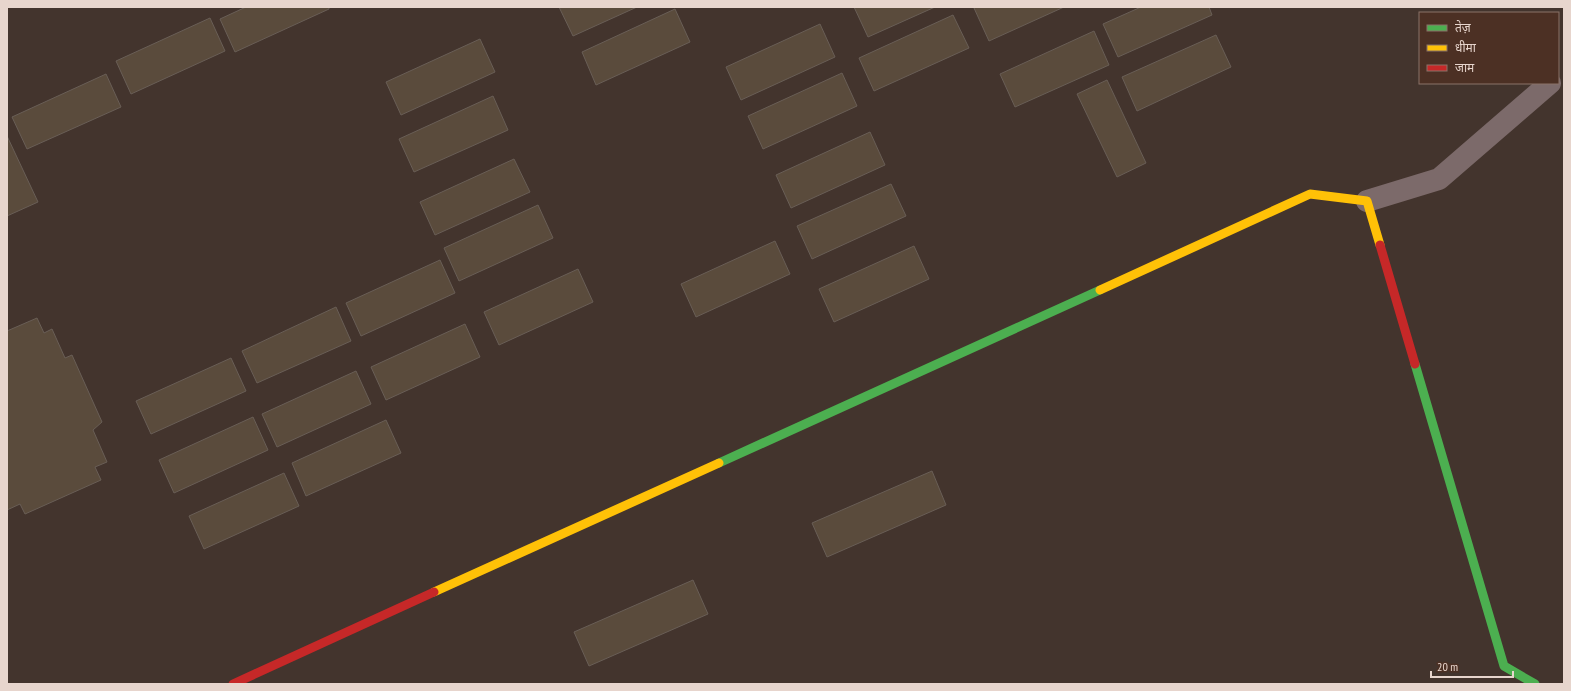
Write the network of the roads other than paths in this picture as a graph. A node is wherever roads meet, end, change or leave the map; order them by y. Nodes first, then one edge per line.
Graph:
1 (1549, 84) edge
2 (1367, 201) junction
3 (233, 684) edge
4 (1535, 684) edge

1 - 2 street
2 - 3 street
2 - 4 street

